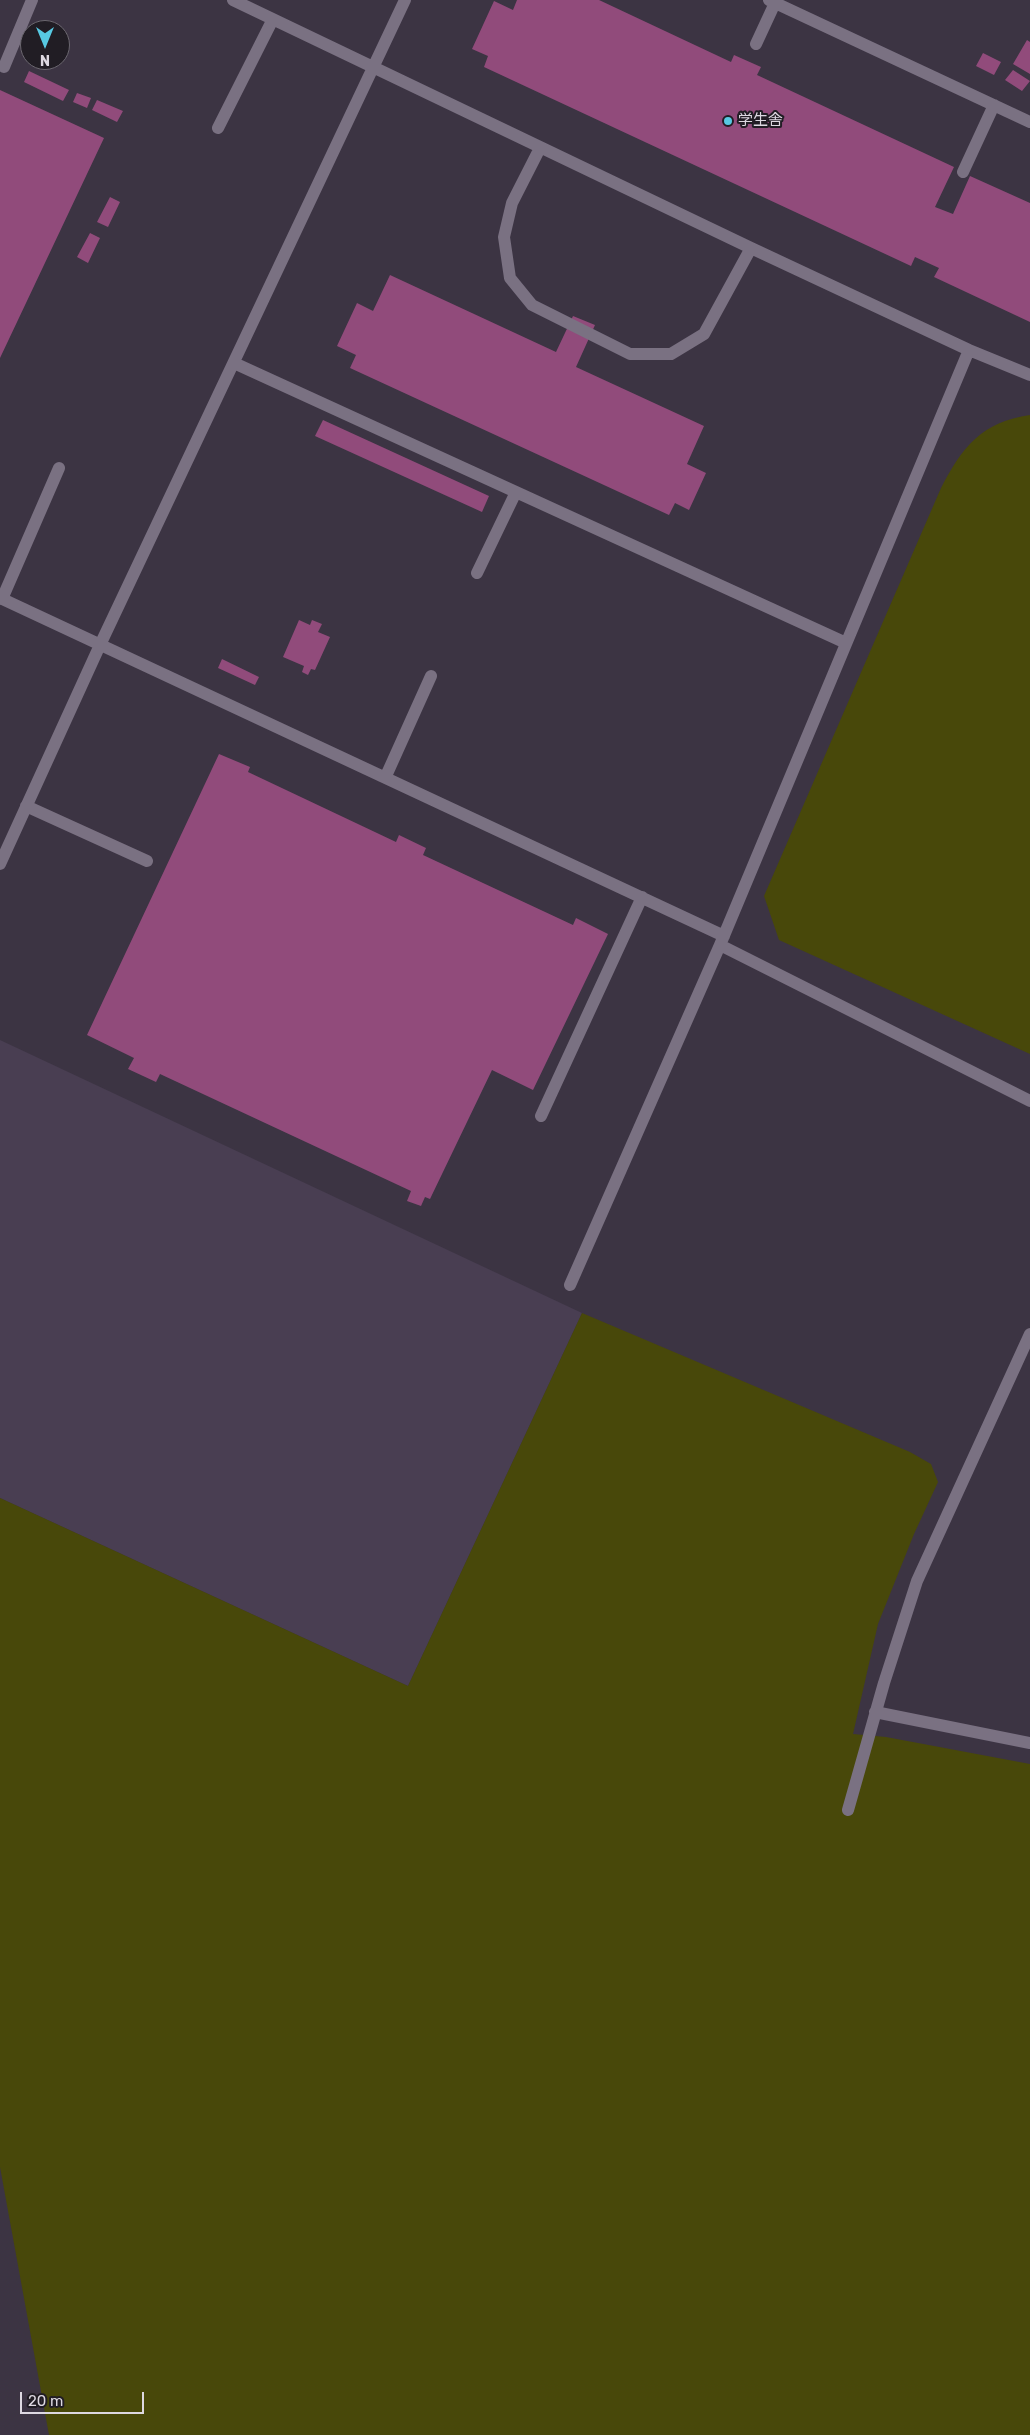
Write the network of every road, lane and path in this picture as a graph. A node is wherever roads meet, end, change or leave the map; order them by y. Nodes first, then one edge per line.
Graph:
1 (32, 0) edge
2 (232, 0) edge
3 (405, 0) edge
4 (772, 1) edge
5 (273, 19) junction
6 (756, 44) dead end
7 (374, 66) junction
8 (4, 67) dead end
9 (994, 105) junction
10 (1030, 122) edge
11 (218, 128) dead end
12 (540, 148) junction
13 (964, 172) dead end
14 (751, 248) junction
15 (969, 350) junction
16 (234, 363) junction
17 (1030, 375) edge
18 (59, 468) dead end
19 (516, 492) junction
20 (477, 573) dead end
21 (1, 598) edge
22 (846, 643) junction
23 (100, 645) junction
24 (431, 676) dead end
25 (386, 776) junction
26 (26, 806) junction
27 (147, 861) dead end
28 (0, 864) edge
29 (642, 897) junction
30 (722, 940) junction
31 (1030, 1101) edge
32 (541, 1116) dead end
33 (570, 1285) dead end
34 (1030, 1334) edge
35 (875, 1712) junction
36 (1030, 1743) edge
37 (848, 1810) dead end

1 - 8 lane
2 - 5 lane
3 - 7 lane
4 - 6 lane
4 - 9 lane
5 - 7 lane
5 - 11 lane
7 - 12 lane
7 - 16 lane
9 - 10 lane
9 - 13 lane
12 - 14 lane
12 - 14 lane
14 - 15 lane
15 - 17 lane
15 - 22 lane
16 - 19 lane
16 - 23 lane
18 - 21 lane
19 - 20 lane
19 - 22 lane
21 - 23 lane
22 - 30 lane
23 - 25 lane
23 - 26 lane
24 - 25 lane
25 - 29 lane
26 - 27 lane
26 - 28 lane
29 - 30 lane
29 - 32 lane
30 - 31 lane
30 - 33 lane
34 - 35 lane
35 - 36 lane
35 - 37 lane

